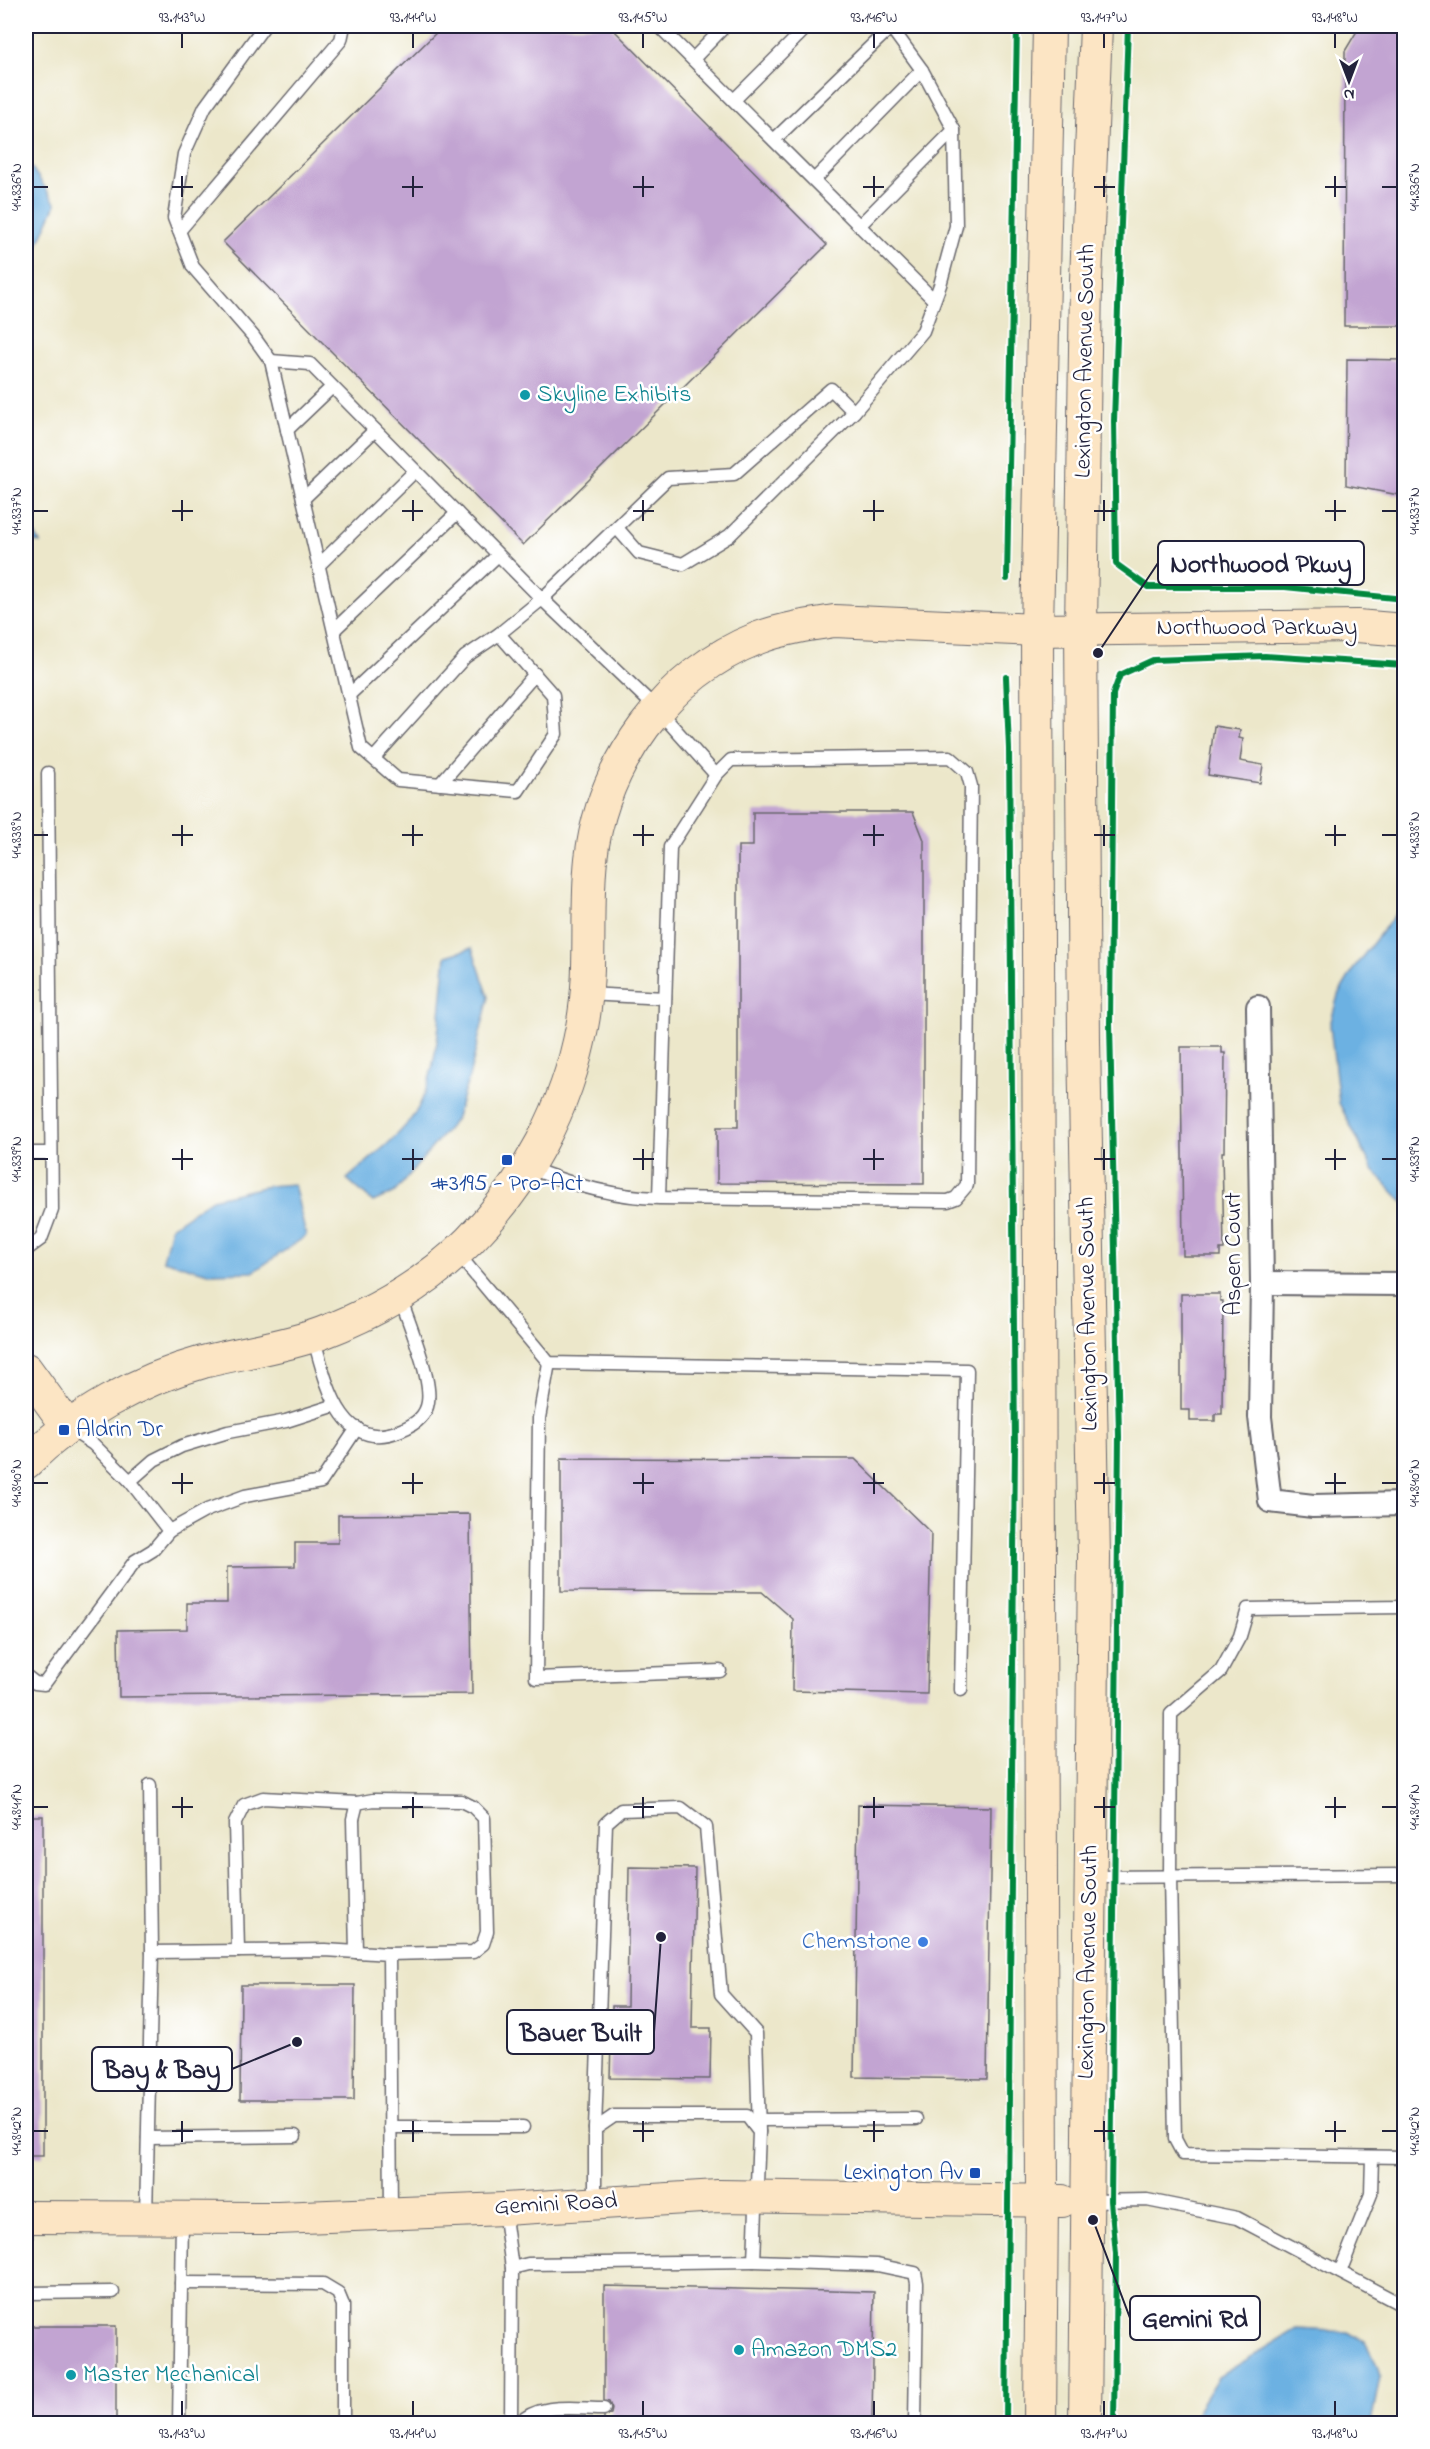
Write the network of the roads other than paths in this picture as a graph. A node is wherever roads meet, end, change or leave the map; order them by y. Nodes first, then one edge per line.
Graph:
1 (264, 26) edge
2 (344, 26) edge
3 (659, 26) edge
4 (725, 26) edge
5 (808, 26) edge
6 (891, 26) edge
7 (1049, 26) edge
8 (1096, 26) edge
9 (693, 59) junction
10 (922, 70) junction
11 (734, 100) junction
12 (954, 130) junction
13 (774, 140) junction
14 (814, 180) junction
15 (860, 225) junction
16 (179, 231) junction
17 (934, 300) junction
18 (271, 361) junction
19 (332, 387) junction
20 (854, 412) junction
21 (287, 430) junction
22 (375, 430) junction
23 (415, 471) junction
24 (303, 499) junction
25 (457, 513) junction
26 (617, 528) junction
27 (498, 555) junction
28 (319, 565) junction
29 (542, 599) junction
30 (1081, 629) junction
31 (334, 630) junction
32 (1037, 630) junction
33 (1404, 630) edge
34 (499, 634) junction
35 (535, 674) junction
36 (349, 695) junction
37 (658, 710) junction
38 (374, 758) junction
39 (48, 774) dead end
40 (716, 775) junction
41 (440, 783) junction
42 (587, 994) junction
43 (665, 998) junction
44 (1258, 1007) dead end
45 (51, 1153) junction
46 (26, 1154) edge
47 (527, 1167) junction
48 (659, 1198) junction
49 (26, 1250) edge
50 (456, 1252) junction
51 (1262, 1283) junction
52 (1404, 1284) edge
53 (400, 1295) junction
54 (313, 1336) junction
55 (549, 1363) junction
56 (26, 1369) edge
57 (336, 1405) junction
58 (68, 1427) junction
59 (357, 1428) junction
60 (26, 1464) edge
61 (130, 1481) junction
62 (1404, 1504) edge
63 (169, 1532) junction
64 (1404, 1607) edge
65 (720, 1671) dead end
66 (26, 1676) edge
67 (961, 1690) dead end
68 (150, 1785) dead end
69 (357, 1803) junction
70 (1404, 1875) edge
71 (1170, 1876) junction
72 (1091, 1877) junction
73 (238, 1951) junction
74 (152, 1952) junction
75 (356, 1952) junction
76 (389, 1954) junction
77 (916, 2119) dead end
78 (759, 2126) junction
79 (390, 2127) junction
80 (523, 2127) dead end
81 (595, 2129) junction
82 (295, 2136) dead end
83 (148, 2138) junction
84 (1372, 2157) junction
85 (1404, 2157) edge
86 (756, 2197) junction
87 (1042, 2200) junction
88 (1086, 2201) junction
89 (595, 2203) junction
90 (504, 2209) junction
91 (391, 2213) junction
92 (26, 2217) edge
93 (146, 2218) junction
94 (182, 2218) junction
95 (754, 2261) junction
96 (512, 2268) junction
97 (1340, 2272) junction
98 (26, 2283) edge
99 (182, 2283) junction
100 (113, 2292) dead end
101 (26, 2293) edge
102 (1404, 2306) edge
103 (604, 2409) dead end
104 (179, 2424) edge
105 (343, 2424) edge
106 (511, 2424) edge
107 (518, 2424) edge
108 (915, 2424) edge
109 (1040, 2424) edge
110 (1085, 2424) edge

1 - 16 lane
2 - 16 lane
3 - 9 lane
4 - 9 lane
5 - 11 lane
6 - 10 lane
6 - 13 lane
7 - 32 street, Lexington Avenue South
8 - 30 street, Lexington Avenue South
9 - 11 lane
10 - 12 lane
10 - 14 lane
11 - 13 lane
12 - 15 lane
12 - 17 lane
13 - 14 lane
14 - 15 lane
15 - 17 lane
16 - 18 lane
17 - 20 lane
18 - 19 lane
18 - 21 lane
19 - 21 lane
19 - 22 lane
20 - 26 lane
20 - 26 lane
21 - 24 lane
22 - 23 lane
22 - 24 lane
23 - 25 lane
23 - 28 lane
24 - 28 lane
25 - 27 lane
25 - 31 lane
26 - 29 lane
27 - 29 lane
27 - 36 lane
28 - 31 lane
29 - 34 lane
29 - 37 lane
30 - 32 street, Northwood Parkway
30 - 33 street, Northwood Parkway
30 - 72 street, Lexington Avenue South
31 - 36 lane
32 - 37 street, Northwood Parkway
32 - 87 street, Lexington Avenue South
34 - 35 lane
34 - 38 lane
35 - 41 lane
35 - 41 lane
36 - 38 lane
37 - 40 lane
37 - 42 street, Northwood Parkway
38 - 41 lane
39 - 45 lane
40 - 43 lane
40 - 48 lane
42 - 43 lane
42 - 47 street, Northwood Parkway
43 - 48 lane
44 - 51 street, Aspen Court
45 - 46 lane
45 - 49 lane
47 - 48 lane
47 - 50 street, Northwood Parkway
50 - 53 street, Northwood Parkway
50 - 55 lane
51 - 52 street
51 - 62 street, Aspen Court
53 - 54 street, Northwood Parkway
53 - 59 lane
54 - 57 lane
54 - 58 street, Northwood Parkway
55 - 65 lane
55 - 67 lane
56 - 58 street
57 - 59 lane
57 - 61 lane
58 - 60 street, Northwood Parkway
58 - 61 lane
59 - 63 lane
61 - 63 lane
63 - 66 lane
64 - 71 lane
68 - 74 lane
69 - 73 lane
69 - 75 lane
69 - 76 lane
70 - 71 lane
71 - 72 lane
71 - 84 lane
72 - 88 street, Lexington Avenue South
73 - 74 lane
73 - 75 lane
74 - 83 lane
75 - 76 lane
76 - 79 lane
77 - 78 lane
78 - 81 lane
78 - 81 lane
78 - 86 lane
79 - 80 lane
79 - 91 lane
81 - 89 lane
82 - 83 lane
83 - 93 lane
84 - 85 lane
84 - 97 lane
86 - 87 street, Gemini Road
86 - 89 street, Gemini Road
86 - 95 lane
87 - 88 street, Gemini Road
87 - 109 street, Lexington Avenue South
88 - 97 lane
88 - 110 street, Lexington Avenue South
89 - 90 street, Gemini Road
90 - 91 street, Gemini Road
90 - 96 lane
91 - 94 street, Gemini Road
92 - 93 street, Gemini Road
92 - 98 lane
93 - 94 street, Gemini Road
94 - 99 lane
95 - 96 lane
95 - 108 lane
96 - 106 lane
97 - 102 lane
99 - 104 lane
99 - 105 lane
100 - 101 lane
103 - 107 lane

